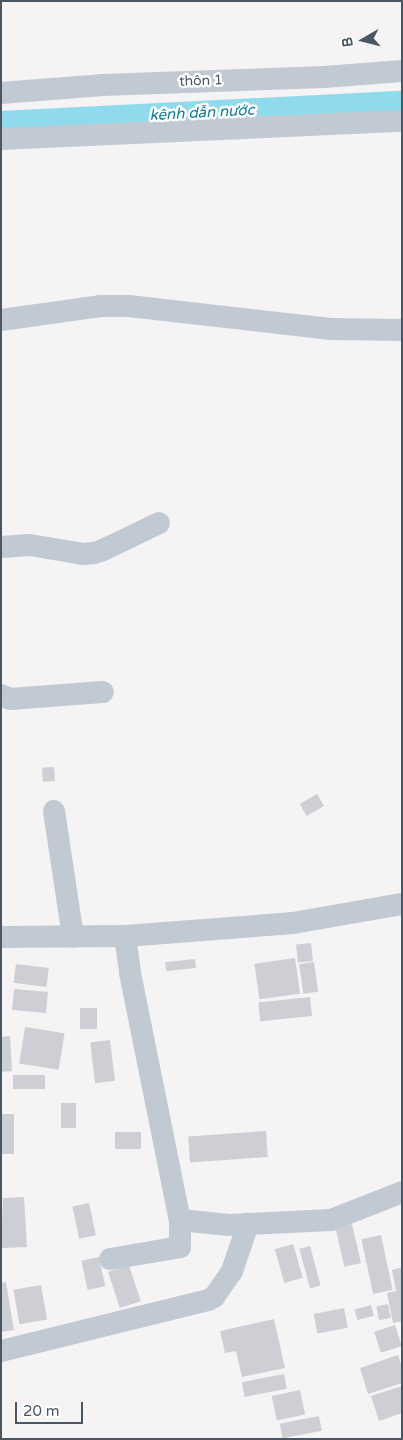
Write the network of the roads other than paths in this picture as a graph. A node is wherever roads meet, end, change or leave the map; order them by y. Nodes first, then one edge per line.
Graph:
1 (402, 71) edge
2 (1, 93) edge
3 (402, 121) edge
4 (1, 139) edge
5 (1, 320) edge
6 (402, 330) edge
7 (159, 523) dead end
8 (1, 547) edge
9 (103, 692) dead end
10 (1, 695) edge
11 (54, 811) dead end
12 (402, 904) edge
13 (125, 936) junction
14 (1, 937) edge
15 (73, 937) junction
16 (402, 1192) edge
17 (180, 1220) junction
18 (248, 1224) junction
19 (110, 1259) dead end
20 (1, 1351) edge

1 - 2 lane, thôn 1
3 - 4 lane
5 - 6 lane
7 - 8 lane
9 - 10 lane
11 - 15 lane
12 - 13 lane
13 - 15 lane
13 - 17 lane
14 - 15 lane
16 - 18 lane
17 - 18 lane
17 - 19 lane
18 - 20 lane

